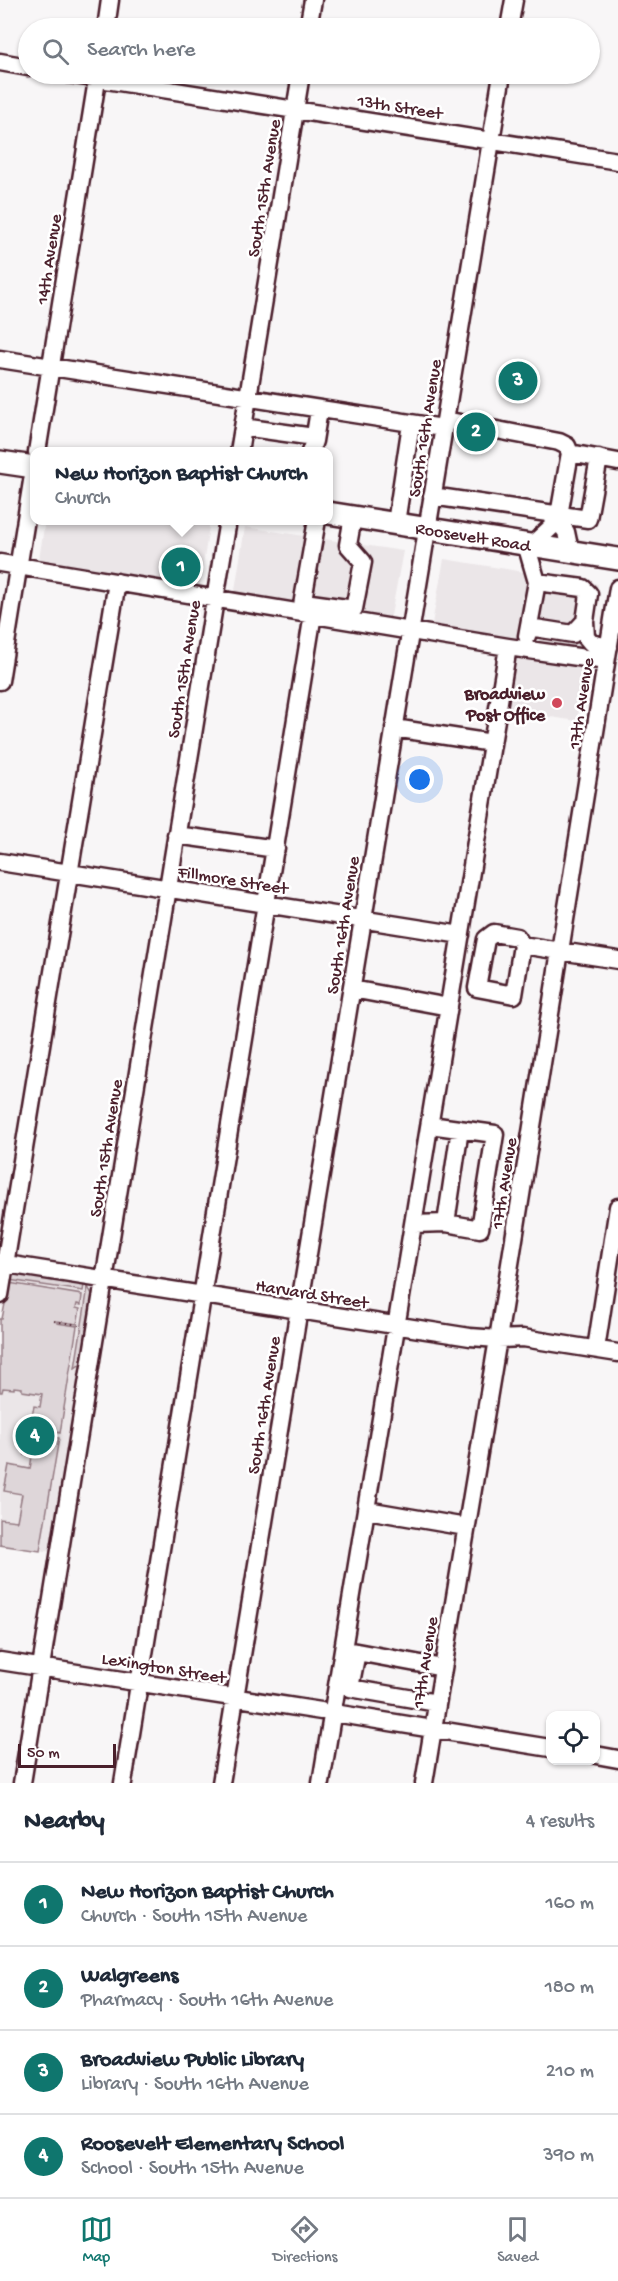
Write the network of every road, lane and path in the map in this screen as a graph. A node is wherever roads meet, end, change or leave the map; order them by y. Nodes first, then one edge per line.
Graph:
1 (110, 0) edge
2 (313, 0) edge
3 (514, 0) edge
4 (107, 18) edge
5 (310, 18) edge
6 (511, 18) edge
7 (0, 62) edge
8 (18, 65) edge
9 (97, 84) edge
10 (146, 84) edge
11 (300, 84) edge
12 (500, 84) edge
13 (296, 109) junction
14 (491, 141) junction
15 (618, 161) edge
16 (0, 359) edge
17 (50, 367) junction
18 (248, 399) junction
19 (319, 410) junction
20 (411, 424) junction
21 (444, 424) junction
22 (465, 424) tunnel mouth
23 (243, 427) junction
24 (492, 429) tunnel mouth
25 (312, 444) edge
26 (38, 447) edge
27 (240, 447) edge
28 (570, 453) junction
29 (599, 458) junction
30 (0, 462) edge
31 (618, 462) edge
32 (30, 467) edge
33 (30, 494) edge
34 (432, 496) junction
35 (333, 514) edge
36 (353, 517) junction
37 (558, 518) junction
38 (396, 523) junction
39 (227, 525) edge
40 (316, 525) edge
41 (427, 528) junction
42 (529, 544) junction
43 (570, 551) junction
44 (618, 559) edge
45 (0, 563) edge
46 (19, 566) junction
47 (117, 582) junction
48 (537, 582) junction
49 (618, 588) edge
50 (215, 598) junction
51 (306, 609) junction
52 (585, 621) junction
53 (529, 627) junction
54 (410, 630) junction
55 (508, 646) junction
56 (526, 649) junction
57 (609, 665) edge
58 (0, 681) edge
59 (394, 728) junction
60 (492, 743) junction
61 (176, 835) junction
62 (276, 849) junction
63 (0, 862) edge
64 (69, 873) junction
65 (167, 889) junction
66 (267, 904) junction
67 (363, 920) junction
68 (460, 935) junction
69 (522, 945) dead end
70 (560, 951) junction
71 (618, 960) edge
72 (352, 989) junction
73 (449, 1007) junction
74 (430, 1125) junction
75 (460, 1130) junction
76 (618, 1208) edge
77 (446, 1223) junction
78 (414, 1224) junction
79 (3, 1264) edge
80 (103, 1279) junction
81 (0, 1295) edge
82 (203, 1295) junction
83 (299, 1310) junction
84 (54, 1321) dead end
85 (79, 1325) dead end
86 (398, 1326) junction
87 (498, 1339) junction
88 (596, 1349) junction
89 (618, 1353) edge
90 (367, 1510) junction
91 (466, 1527) junction
92 (350, 1651) junction
93 (0, 1661) edge
94 (41, 1668) junction
95 (443, 1668) junction
96 (140, 1683) junction
97 (235, 1698) junction
98 (437, 1703) junction
99 (327, 1712) junction
100 (433, 1730) junction
101 (546, 1747) edge
102 (600, 1756) edge
103 (618, 1759) edge
104 (22, 1783) edge
105 (123, 1783) edge
106 (221, 1783) edge
107 (321, 1783) edge
108 (424, 1783) edge

1 - 4 street
2 - 5 street
3 - 6 street
7 - 8 street
9 - 17 street, 14th Avenue
10 - 13 street, 13th Street
11 - 13 street, South 15th Avenue
12 - 14 street, South 16th Avenue
13 - 14 street, 13th Street
13 - 18 street, South 15th Avenue
14 - 15 street, 13th Street
14 - 21 street, South 16th Avenue
16 - 17 street
17 - 18 street
17 - 26 street, 14th Avenue
18 - 19 street
18 - 23 street, South 15th Avenue
19 - 20 street
19 - 25 street
20 - 21 street
20 - 38 street
21 - 22 street
21 - 34 street, South 16th Avenue
23 - 25 street
23 - 27 street, South 15th Avenue
24 - 28 street
28 - 29 street
28 - 37 street
29 - 31 street
29 - 37 street
30 - 32 main road
33 - 46 street
34 - 37 street
34 - 41 street, South 16th Avenue
35 - 36 main road, Roosevelt Road
36 - 38 main road, Roosevelt Road
36 - 51 street
37 - 42 street
37 - 43 street
38 - 41 main road, Roosevelt Road
39 - 50 street, South 15th Avenue
40 - 51 street
41 - 42 main road, Roosevelt Road
41 - 54 street, South 16th Avenue
42 - 43 main road, Roosevelt Road
42 - 48 street
43 - 44 main road, Roosevelt Road
45 - 46 street
46 - 47 street
46 - 58 street
47 - 50 street
47 - 64 street
48 - 52 street
48 - 53 street
49 - 57 street, 17th Avenue
50 - 51 street
50 - 61 street, South 15th Avenue
51 - 54 street
51 - 62 street
52 - 53 street
52 - 57 street
53 - 56 street
54 - 55 street
54 - 59 street, South 16th Avenue
55 - 56 street
55 - 60 street
56 - 57 street
57 - 70 street, 17th Avenue
59 - 60 street
59 - 67 street, South 16th Avenue
60 - 68 street
61 - 62 street
61 - 65 street, South 15th Avenue
62 - 66 street
63 - 64 street, Fillmore Street
64 - 65 street, Fillmore Street
64 - 79 street
65 - 66 street, Fillmore Street
65 - 80 street, South 15th Avenue
66 - 67 street, Fillmore Street
66 - 82 street
67 - 68 street, Fillmore Street
67 - 72 street, South 16th Avenue
68 - 73 street
69 - 70 street
70 - 71 street
70 - 87 street, 17th Avenue
72 - 73 street
72 - 83 street, South 16th Avenue
73 - 74 street
74 - 75 street
74 - 78 street
75 - 77 street
75 - 77 street
76 - 88 street
77 - 78 street
78 - 86 street
79 - 80 street, Harvard Street
79 - 81 street
80 - 82 street, Harvard Street
80 - 94 street, South 15th Avenue
82 - 83 street, Harvard Street
82 - 96 street
83 - 86 street, Harvard Street
83 - 97 street, South 16th Avenue
84 - 85 path
86 - 87 street, Harvard Street
86 - 90 street
87 - 88 street, Harvard Street
87 - 91 street, 17th Avenue
88 - 89 street, Harvard Street
90 - 91 street
90 - 92 street
91 - 95 street, 17th Avenue
92 - 95 street
92 - 98 street
92 - 99 street
93 - 94 street, Lexington Street
94 - 96 street, Lexington Street
94 - 104 street, South 15th Avenue
95 - 98 street, 17th Avenue
96 - 97 street, Lexington Street
96 - 105 street
97 - 99 street, Lexington Street
97 - 106 street, South 16th Avenue
98 - 100 street, 17th Avenue
99 - 100 street, Lexington Street
99 - 107 street
100 - 101 street, Lexington Street
100 - 108 street, 17th Avenue
102 - 103 street

